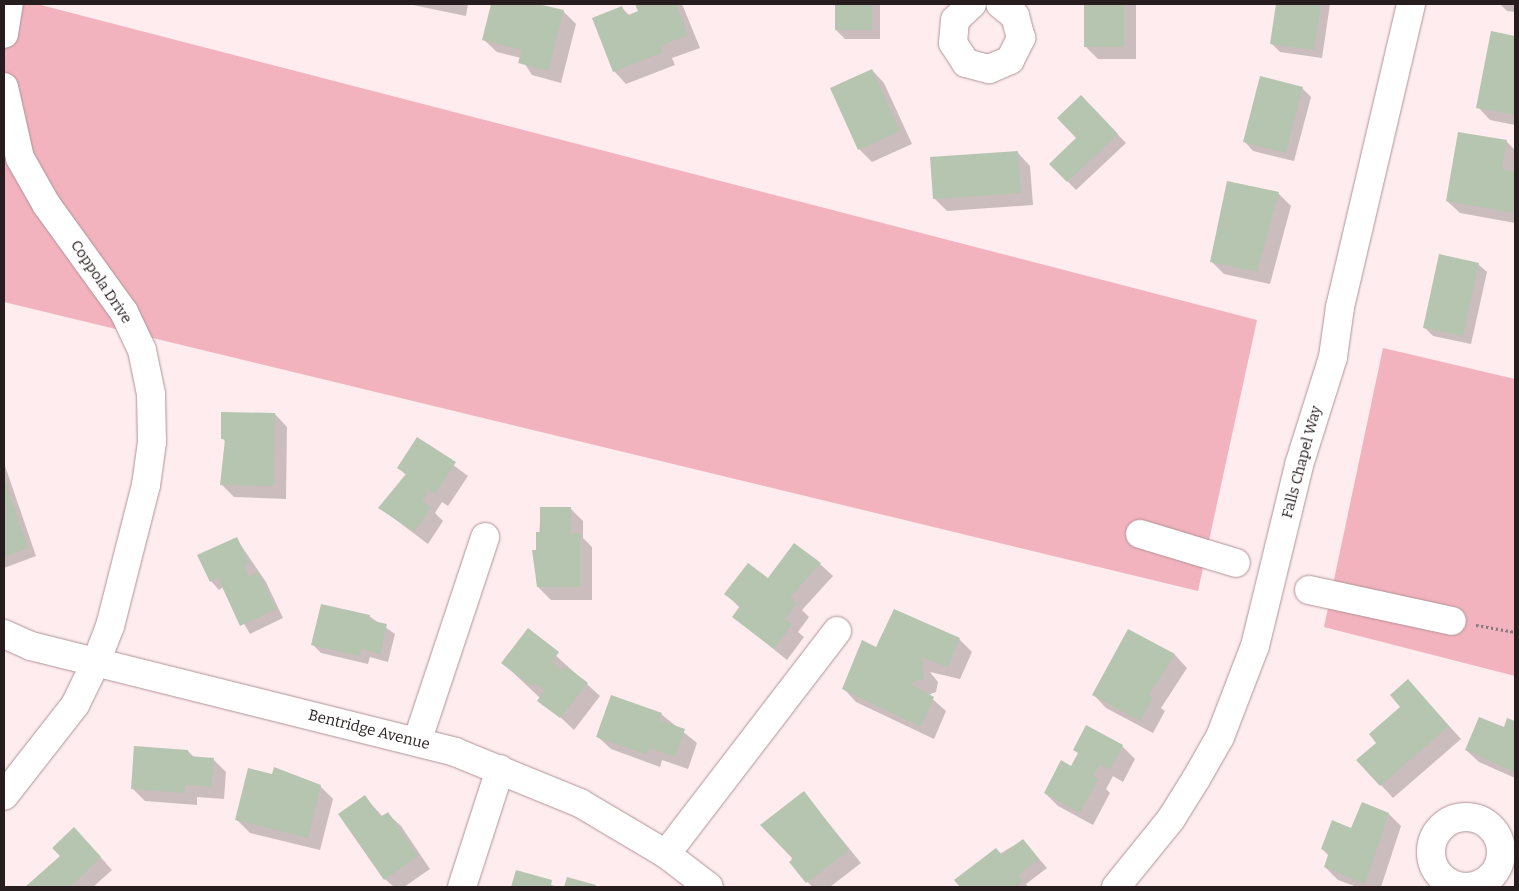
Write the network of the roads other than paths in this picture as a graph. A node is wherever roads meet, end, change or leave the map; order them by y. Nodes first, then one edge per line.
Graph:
1 (9, 4) edge
2 (972, 4) edge
3 (1000, 4) edge
4 (1411, 4) edge
5 (4, 34) edge
6 (4, 87) edge
7 (1140, 534) dead end
8 (485, 537) dead end
9 (1236, 563) dead end
10 (1309, 590) dead end
11 (1452, 621) road end
12 (837, 631) dead end
13 (4, 634) edge
14 (96, 662) junction
15 (417, 742) junction
16 (500, 769) junction
17 (4, 796) edge
18 (666, 854) junction
19 (462, 887) edge
20 (709, 887) edge
21 (1116, 887) edge

1 - 5 street
2 - 3 street
4 - 21 street, Falls Chapel Way
6 - 14 street, Coppola Drive
7 - 9 street
8 - 15 street
10 - 11 street
12 - 18 street
13 - 14 street, Bentridge Avenue
14 - 15 street, Bentridge Avenue
14 - 17 street, Coppola Drive
15 - 16 street, Bentridge Avenue
16 - 18 street, Bentridge Avenue
16 - 19 street
18 - 20 street, Bentridge Avenue

